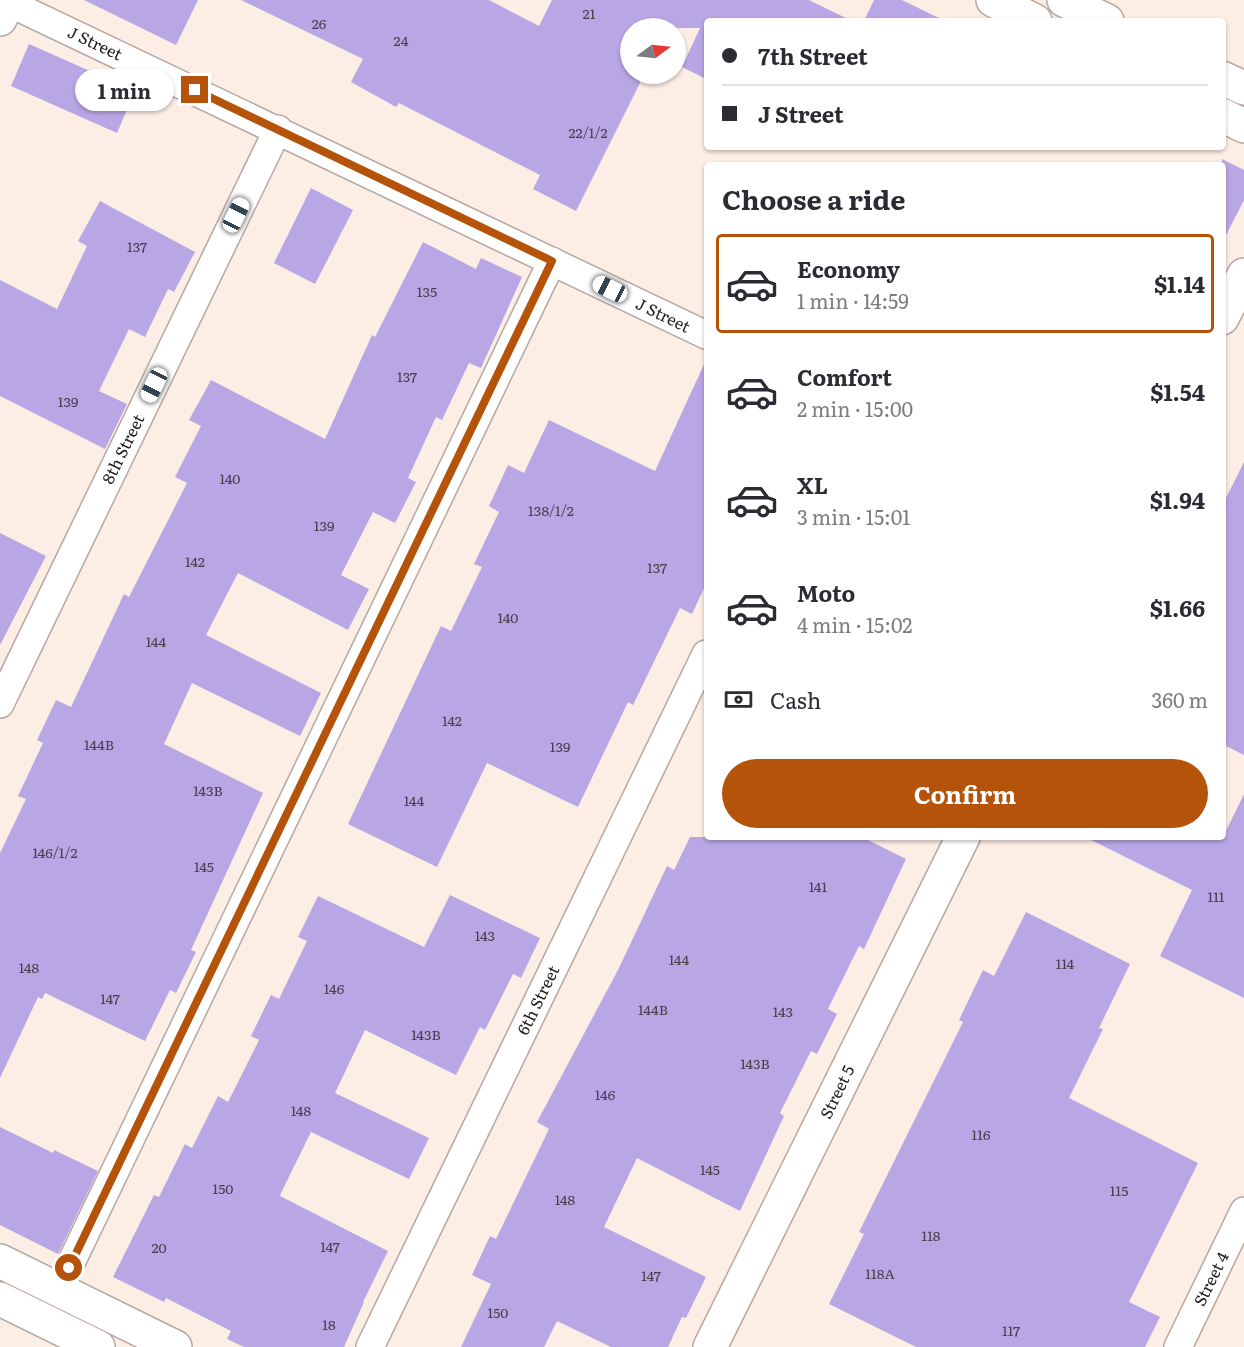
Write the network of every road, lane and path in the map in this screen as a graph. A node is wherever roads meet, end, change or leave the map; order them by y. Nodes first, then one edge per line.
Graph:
1 (993, 0) edge
2 (1064, 0) edge
3 (5, 5) edge
4 (1029, 18) edge
5 (1101, 18) edge
6 (1226, 80) edge
7 (1244, 88) edge
8 (1226, 117) edge
9 (1244, 126) edge
10 (278, 129) junction
11 (552, 261) junction
12 (1244, 275) edge
13 (1226, 310) edge
14 (704, 334) edge
15 (704, 658) edge
16 (0, 705) edge
17 (962, 840) edge
18 (1244, 1211) edge
19 (0, 1261) edge
20 (58, 1290) junction
21 (0, 1299) edge
22 (98, 1347) edge
23 (175, 1347) edge
24 (370, 1347) edge
25 (710, 1347) edge
26 (1178, 1347) edge

1 - 4 street
2 - 5 street
3 - 10 street, J Street
6 - 7 street
8 - 9 street
10 - 11 street, J Street
10 - 16 street, 8th Street
11 - 14 street, J Street
11 - 20 street
12 - 13 street
15 - 24 street, 6th Street
17 - 25 street, Street 5
18 - 26 street, Street 4
19 - 20 street
20 - 23 street
21 - 22 street

